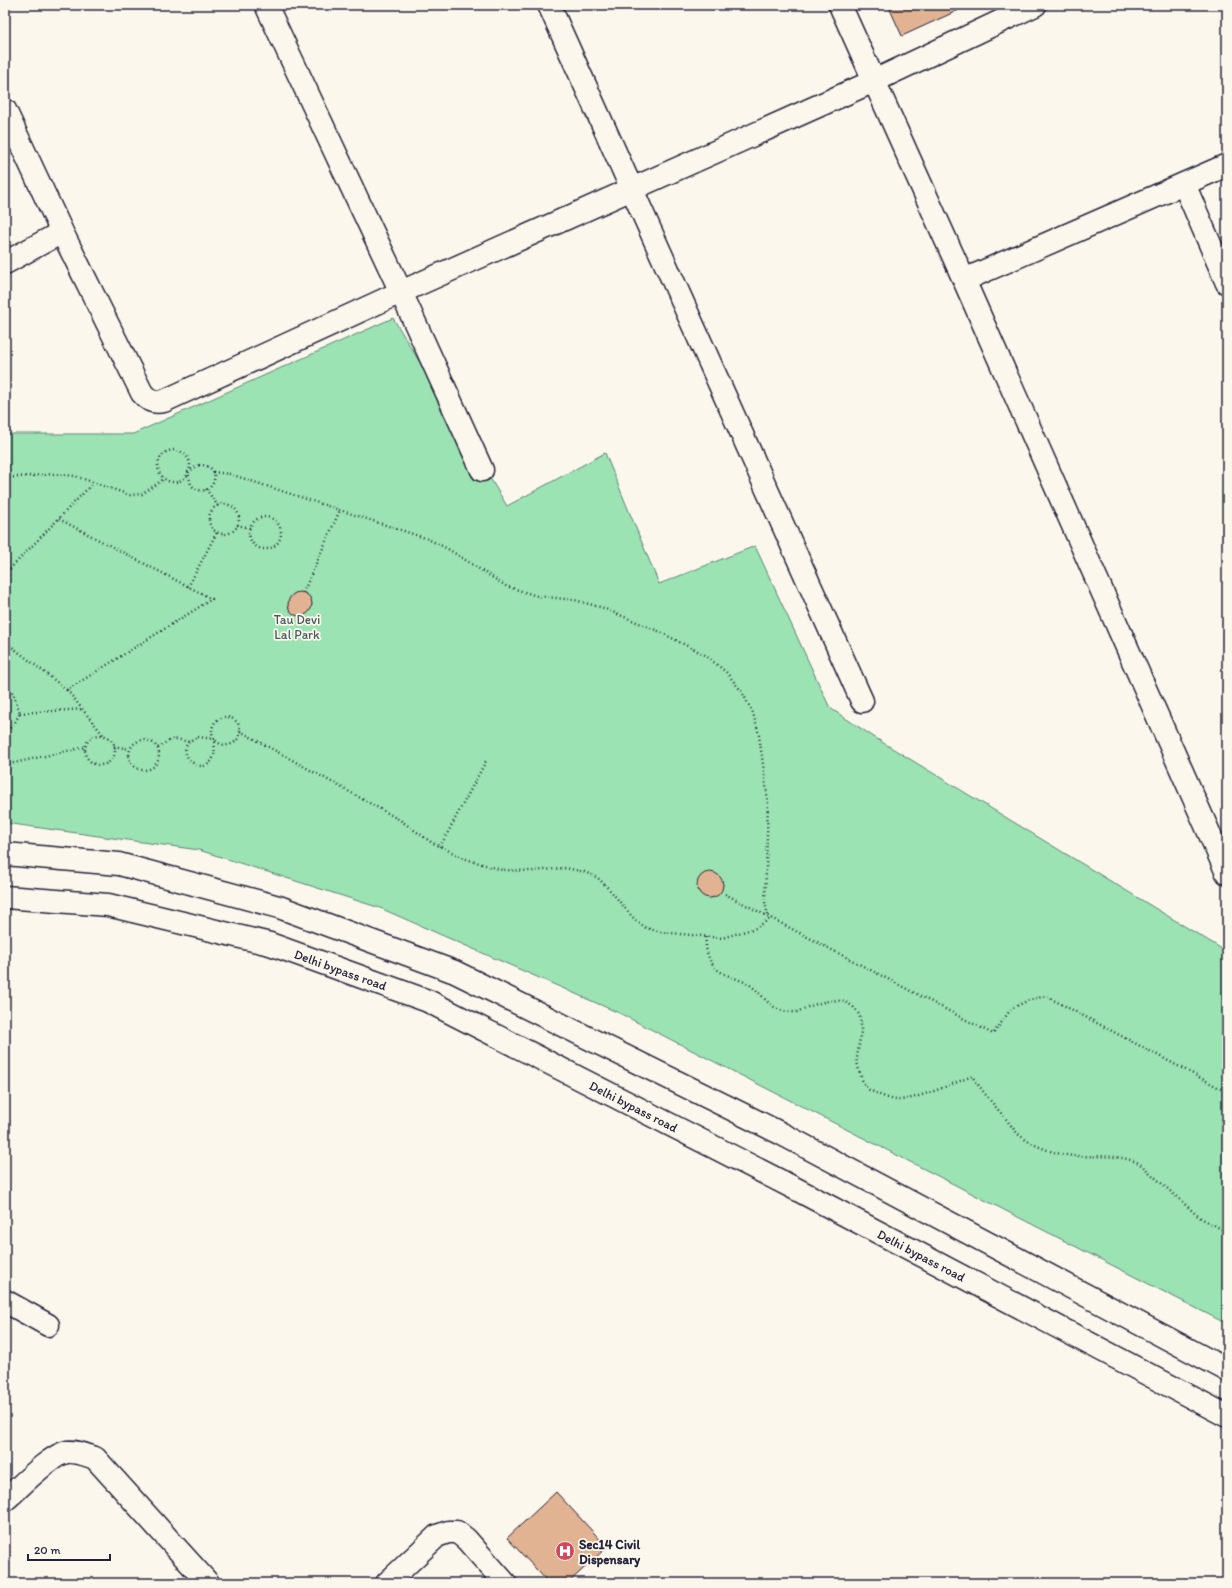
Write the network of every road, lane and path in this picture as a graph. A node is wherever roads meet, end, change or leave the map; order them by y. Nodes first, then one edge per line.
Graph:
1 (266, 5) edge
2 (549, 5) edge
3 (840, 5) edge
4 (1035, 5) edge
5 (874, 81) junction
6 (5, 110) edge
7 (1227, 166) edge
8 (1184, 184) junction
9 (632, 189) junction
10 (62, 232) junction
11 (5, 263) edge
12 (964, 280) junction
13 (1227, 283) edge
14 (401, 292) junction
15 (482, 470) dead end
16 (188, 472) junction
17 (214, 472) junction
18 (5, 478) edge
19 (164, 479) junction
20 (94, 483) junction
21 (206, 490) junction
22 (218, 506) junction
23 (340, 510) junction
24 (59, 519) junction
25 (237, 525) junction
26 (250, 528) junction
27 (217, 532) junction
28 (188, 587) junction
29 (303, 592) dead end
30 (5, 595) edge
31 (5, 619) edge
32 (5, 688) edge
33 (67, 690) junction
34 (862, 701) dead end
35 (83, 709) junction
36 (20, 713) junction
37 (240, 731) junction
38 (5, 733) edge
39 (104, 736) junction
40 (214, 739) junction
41 (189, 742) junction
42 (114, 746) junction
43 (85, 747) junction
44 (158, 748) junction
45 (129, 749) junction
46 (487, 759) dead end
47 (5, 765) edge
48 (440, 847) junction
49 (5, 854) edge
50 (1227, 873) edge
51 (725, 894) dead end
52 (5, 897) edge
53 (770, 917) junction
54 (706, 937) junction
55 (1227, 1092) edge
56 (1227, 1232) edge
57 (5, 1301) edge
58 (48, 1325) dead end
59 (1227, 1370) edge
60 (1227, 1416) edge
61 (5, 1500) edge
62 (208, 1583) edge
63 (387, 1583) edge
64 (505, 1583) edge

1 - 14 street
2 - 9 street
3 - 5 street
4 - 5 street
5 - 9 street
5 - 12 street
6 - 10 street
7 - 8 street
8 - 12 street
8 - 13 street
9 - 14 street
9 - 34 street
10 - 11 street
10 - 14 street
12 - 50 street
14 - 15 street
16 - 17 path
16 - 19 path
16 - 19 path
16 - 21 path
17 - 21 path
17 - 23 path
18 - 20 path
19 - 20 path
20 - 24 path
21 - 22 path
22 - 25 path
22 - 27 path
23 - 29 path
23 - 53 path
24 - 28 path
24 - 30 path
25 - 26 path
25 - 27 path
26 - 26 path
27 - 28 path
28 - 33 path
30 - 31 path
31 - 33 path
32 - 36 path
33 - 35 path
35 - 36 path
35 - 39 path
36 - 38 path
37 - 40 path
37 - 40 path
37 - 48 path
39 - 42 path
39 - 43 path
40 - 41 path
40 - 41 path
41 - 44 path
42 - 43 path
42 - 45 path
43 - 47 path
44 - 45 path
44 - 45 path
46 - 48 path
48 - 54 path
49 - 59 street
51 - 53 path
52 - 60 street, Delhi bypass road
53 - 54 path
53 - 55 path
54 - 56 path
57 - 58 street
61 - 62 street
63 - 64 street

